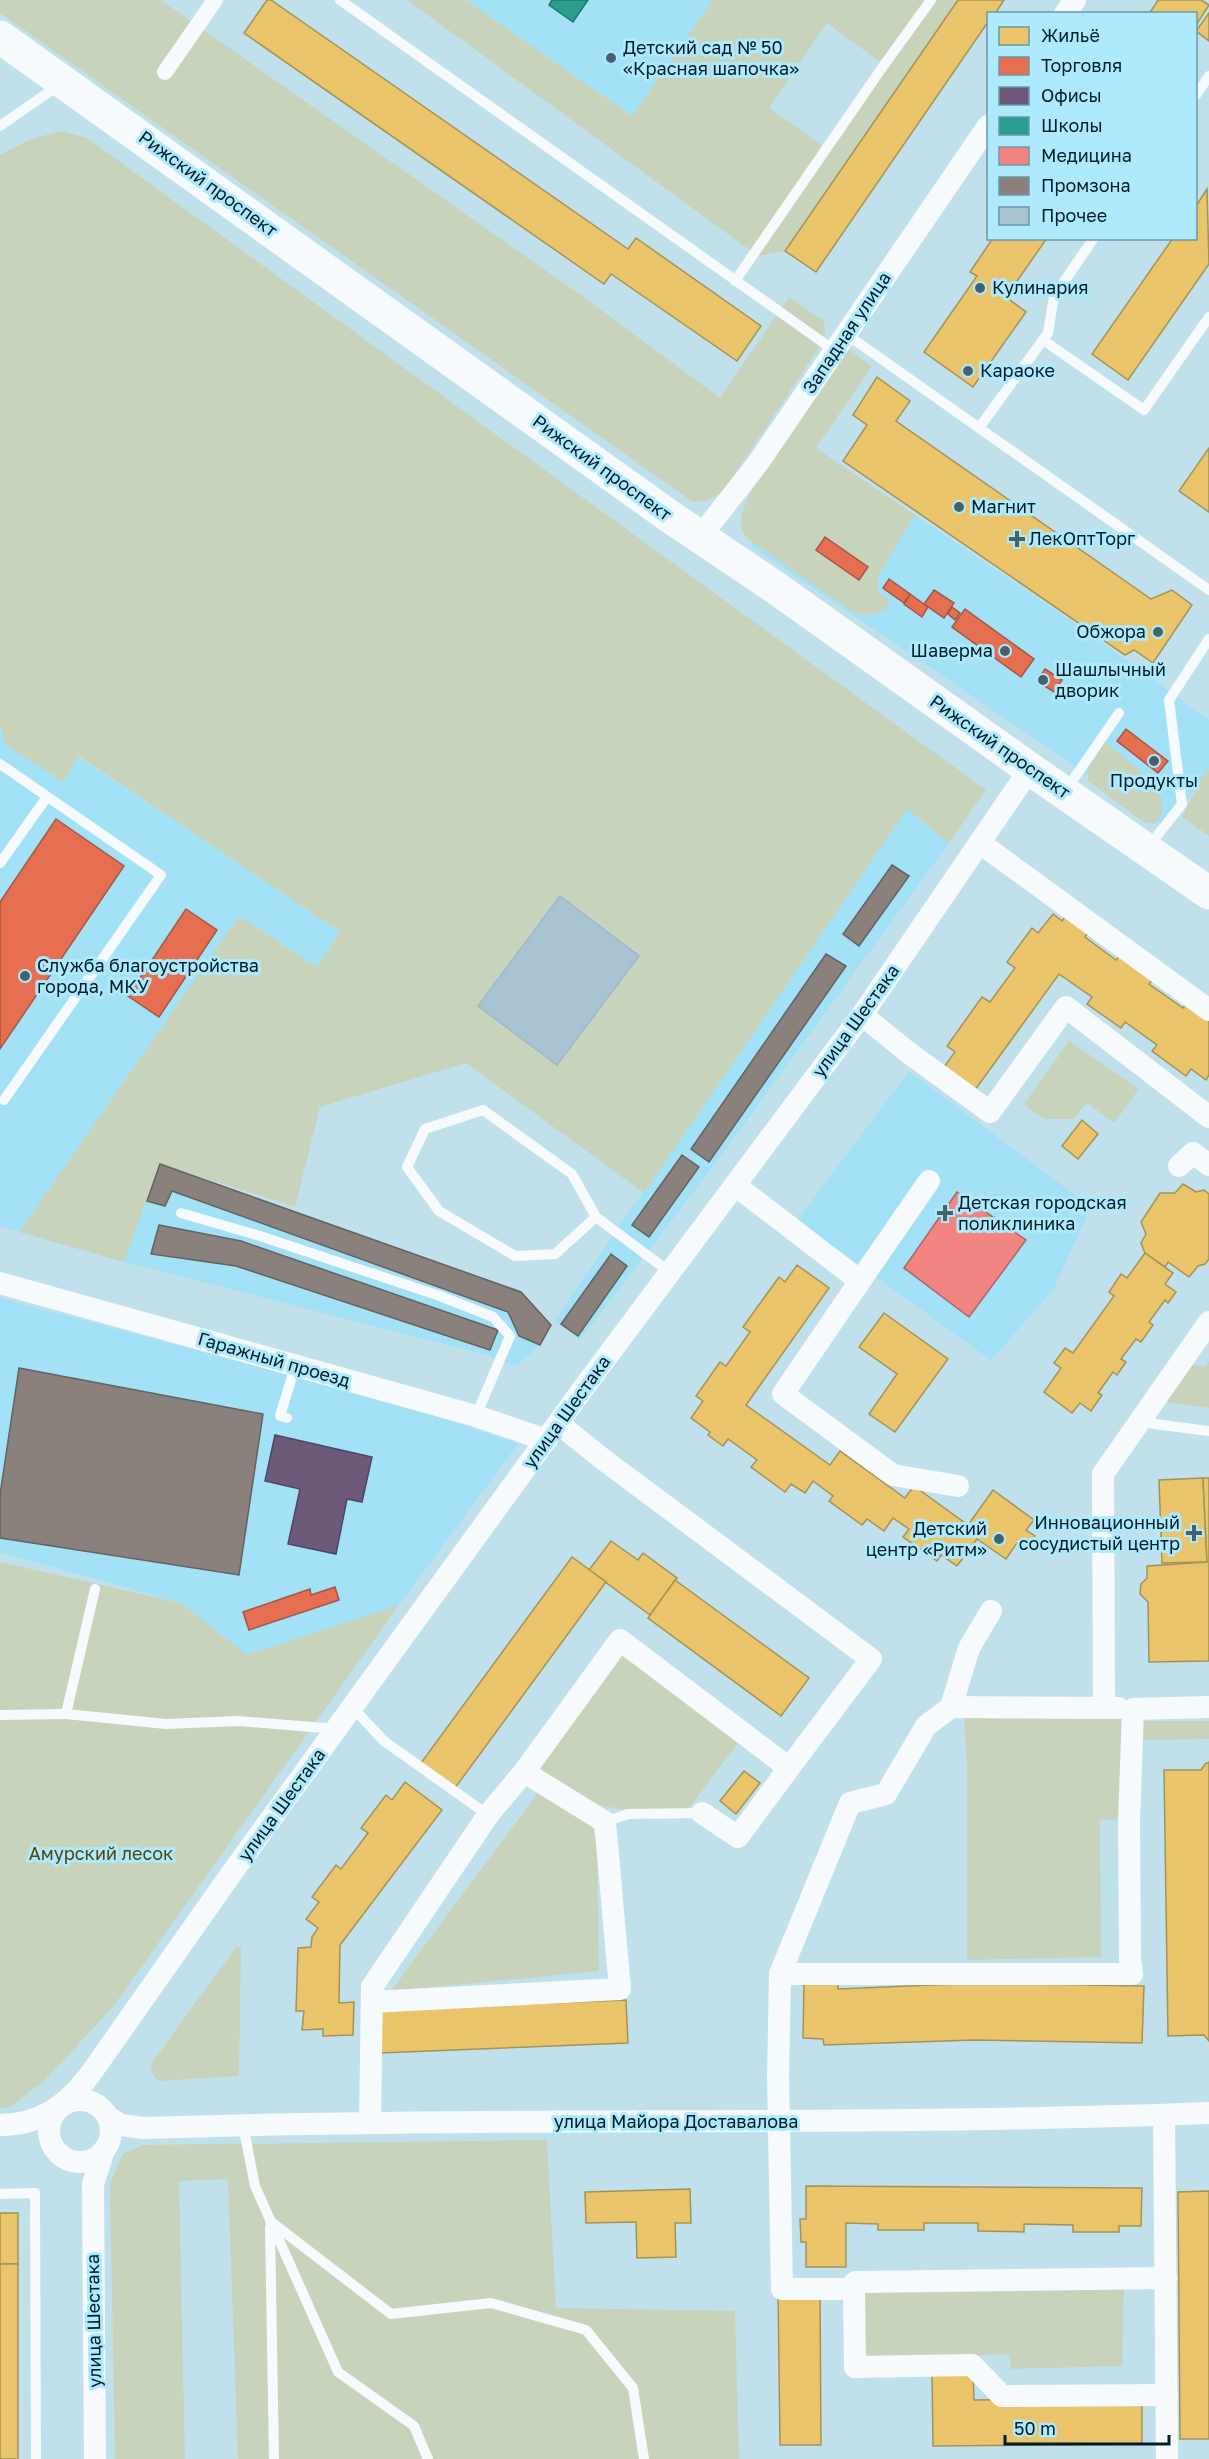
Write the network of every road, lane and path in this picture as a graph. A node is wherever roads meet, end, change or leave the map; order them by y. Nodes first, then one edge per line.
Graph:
1 (215, 0) edge
2 (340, 0) edge
3 (931, 0) edge
4 (0, 37) edge
5 (165, 72) dead end
6 (1209, 76) edge
7 (64, 81) junction
8 (1197, 94) edge
9 (0, 126) edge
10 (987, 127) edge
11 (1093, 240) edge
12 (735, 281) junction
13 (1209, 317) edge
14 (1043, 340) junction
15 (840, 343) junction
16 (979, 428) junction
17 (700, 537) junction
18 (1209, 590) edge
19 (1209, 639) edge
20 (1119, 713) dead end
21 (0, 764) edge
22 (1030, 769) junction
23 (1064, 792) junction
24 (47, 797) junction
25 (980, 843) junction
26 (1147, 848) junction
27 (0, 863) edge
28 (1209, 893) edge
29 (1209, 1010) edge
30 (862, 1015) junction
31 (4, 1100) dead end
32 (1209, 1117) edge
33 (1209, 1165) edge
34 (1179, 1166) dead end
35 (929, 1181) dead end
36 (735, 1185) junction
37 (181, 1213) dead end
38 (596, 1217) junction
39 (671, 1273) junction
40 (860, 1281) junction
41 (0, 1283) edge
42 (1209, 1322) edge
43 (295, 1367) junction
44 (269, 1413) dead end
45 (476, 1416) junction
46 (1139, 1422) junction
47 (1209, 1431) edge
48 (552, 1432) junction
49 (958, 1486) dead end
50 (95, 1589) dead end
51 (991, 1611) dead end
52 (352, 1707) junction
53 (951, 1707) junction
54 (1104, 1707) junction
55 (1209, 1707) edge
56 (1132, 1709) junction
57 (66, 1714) junction
58 (0, 1715) edge
59 (338, 1729) junction
60 (789, 1768) junction
61 (524, 1772) junction
62 (702, 1813) joint
63 (488, 1815) junction
64 (605, 1822) junction
65 (780, 1974) junction
66 (372, 2002) junction
67 (104, 2054) junction
68 (60, 2106) junction
69 (104, 2112) junction
70 (1209, 2114) edge
71 (1164, 2115) junction
72 (779, 2122) junction
73 (370, 2123) junction
74 (243, 2124) junction
75 (6, 2125) edge
76 (143, 2128) junction
77 (52, 2145) junction
78 (106, 2146) junction
79 (78, 2162) junction
80 (93, 2184) junction
81 (0, 2194) edge
82 (270, 2221) junction
83 (1166, 2278) junction
84 (854, 2289) junction
85 (1167, 2395) junction
86 (36, 2459) edge
87 (95, 2459) edge
88 (274, 2459) edge
89 (428, 2459) edge
90 (644, 2459) edge
91 (1167, 2459) edge

1 - 5 street
2 - 12 lane
3 - 12 lane
4 - 7 highway, Рижский проспект
6 - 8 lane
7 - 9 lane
7 - 17 highway, Рижский проспект
10 - 15 street, Западная улица
11 - 14 lane
12 - 15 lane
13 - 14 lane
14 - 16 lane
15 - 16 lane
15 - 17 street, Западная улица
16 - 18 lane
17 - 22 highway, Рижский проспект
19 - 26 lane
20 - 23 lane
21 - 24 lane
22 - 23 highway, Рижский проспект
22 - 25 street, улица Шестака
23 - 26 highway, Рижский проспект
24 - 27 lane
24 - 31 lane
25 - 29 street
25 - 30 street, улица Шестака
26 - 28 highway, Рижский проспект
30 - 32 street
30 - 36 street, улица Шестака
33 - 34 street
35 - 40 street
36 - 39 street, улица Шестака
36 - 40 street
37 - 45 lane
38 - 38 lane
38 - 39 lane
39 - 48 street, улица Шестака
40 - 49 street
41 - 43 street, Гаражный проезд
42 - 46 street
43 - 44 lane
43 - 45 street, Гаражный проезд
45 - 48 street, Гаражный проезд
46 - 47 lane
46 - 54 street
48 - 52 street, улица Шестака
48 - 60 street, Гаражный проезд
50 - 57 lane
51 - 53 street
52 - 59 street, улица Шестака
52 - 63 lane
53 - 54 street
53 - 65 street
54 - 56 street
55 - 56 street
56 - 65 street
57 - 58 lane
57 - 59 lane
59 - 67 street, улица Шестака
60 - 61 street
60 - 62 street
61 - 63 street
61 - 64 street
62 - 64 lane
63 - 66 street
64 - 66 street
65 - 72 street
66 - 73 street
67 - 68 street, улица Шестака
67 - 69 street, улица Шестака
68 - 69 street
68 - 75 street
68 - 77 street
69 - 76 street, улица Майора Доставалова
69 - 78 street
70 - 71 street, улица Майора Доставалова
71 - 72 street, улица Майора Доставалова
71 - 83 street
72 - 73 street, улица Майора Доставалова
72 - 84 street
73 - 74 street, улица Майора Доставалова
74 - 76 street, улица Майора Доставалова
74 - 82 lane
75 - 77 street
76 - 78 street, улица Майора Доставалова
77 - 79 street
78 - 79 street
78 - 80 street, улица Шестака
79 - 80 street
80 - 87 street, улица Шестака
81 - 86 lane
82 - 88 lane
82 - 89 lane
82 - 90 lane
83 - 84 street
83 - 85 street
84 - 85 street
85 - 91 street

